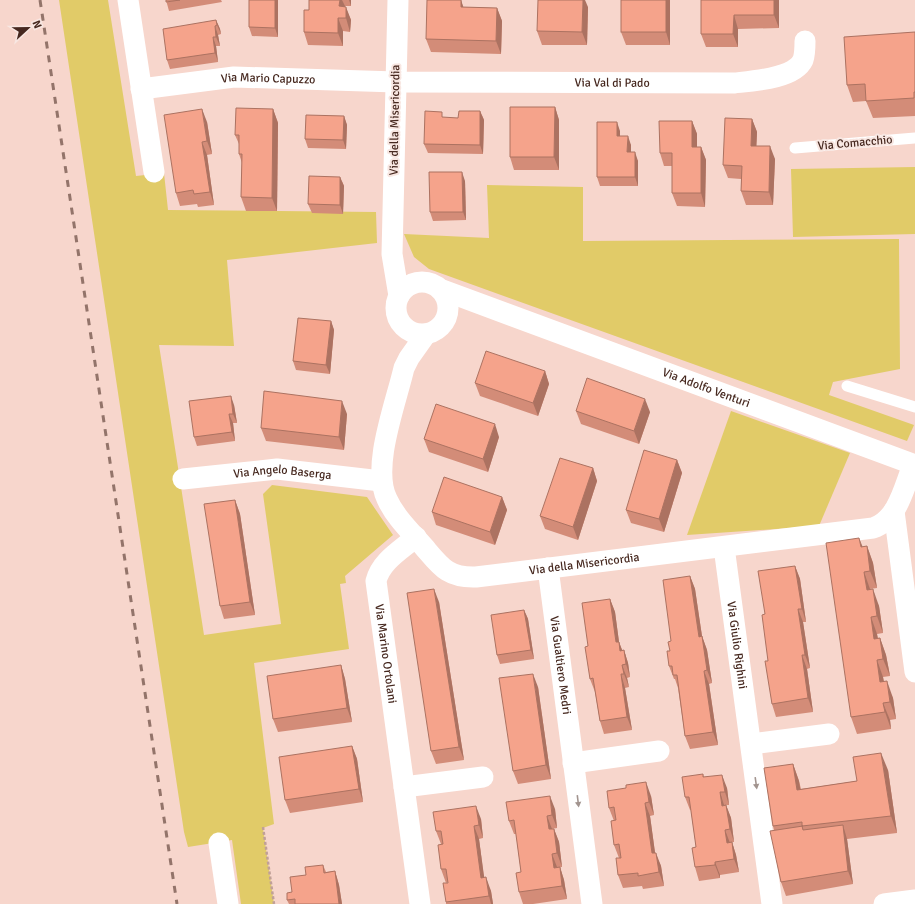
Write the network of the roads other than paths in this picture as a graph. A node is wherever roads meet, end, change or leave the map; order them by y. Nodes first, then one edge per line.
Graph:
1 (128, 0) edge
2 (398, 0) edge
3 (806, 41) dead end
4 (396, 82) junction
5 (141, 89) junction
6 (915, 138) edge
7 (795, 148) dead end
8 (154, 172) dead end
9 (393, 241) junction
10 (421, 281) junction
11 (440, 289) junction
12 (399, 296) junction
13 (498, 310) junction
14 (400, 320) junction
15 (445, 322) junction
16 (426, 334) junction
17 (404, 368) junction
18 (847, 386) dead end
19 (915, 407) edge
20 (914, 465) edge
21 (183, 479) dead end
22 (381, 481) junction
23 (894, 510) junction
24 (416, 537) junction
25 (724, 547) junction
26 (548, 568) junction
27 (915, 672) edge
28 (829, 734) dead end
29 (751, 744) junction
30 (659, 751) dead end
31 (573, 763) junction
32 (482, 777) dead end
33 (404, 787) junction
34 (219, 843) dead end
35 (915, 900) edge
36 (228, 904) edge
37 (420, 904) edge
38 (592, 904) edge
39 (772, 904) edge
40 (884, 904) edge

1 - 5 street
2 - 4 street, Via della Misericordia
3 - 4 street, Via Val di Pado
4 - 5 street, Via Mario Capuzzo
4 - 9 street, Via della Misericordia
5 - 8 street
6 - 7 lane, Via Comacchio
9 - 10 street, Via della Misericordia
9 - 12 street, Via della Misericordia
10 - 11 street, Via della Misericordia
10 - 12 street
11 - 13 street, Via Adolfo Venturi
11 - 15 street
12 - 14 street, Via della Misericordia
13 - 15 street, Via Adolfo Venturi
13 - 20 street, Via Adolfo Venturi
14 - 16 street
14 - 17 street, Via della Misericordia
15 - 16 street, Via della Misericordia
16 - 17 street, Via della Misericordia
17 - 22 street, Via della Misericordia
18 - 19 lane
20 - 23 street, Via della Misericordia
21 - 22 street, Via Angelo Baserga
22 - 24 street, Via della Misericordia
23 - 25 street, Via della Misericordia
23 - 27 street
24 - 26 street, Via della Misericordia
24 - 33 street, Via Marino Ortolani
25 - 26 street, Via della Misericordia
25 - 29 street, Via Giulio Righini
26 - 31 street, Via Gualtiero Medri
28 - 29 street
29 -> 39 street, Via Giulio Righini
30 - 31 street
31 -> 38 street, Via Gualtiero Medri
32 - 33 street
33 - 37 street, Via Marino Ortolani
34 - 36 street
35 - 40 street

